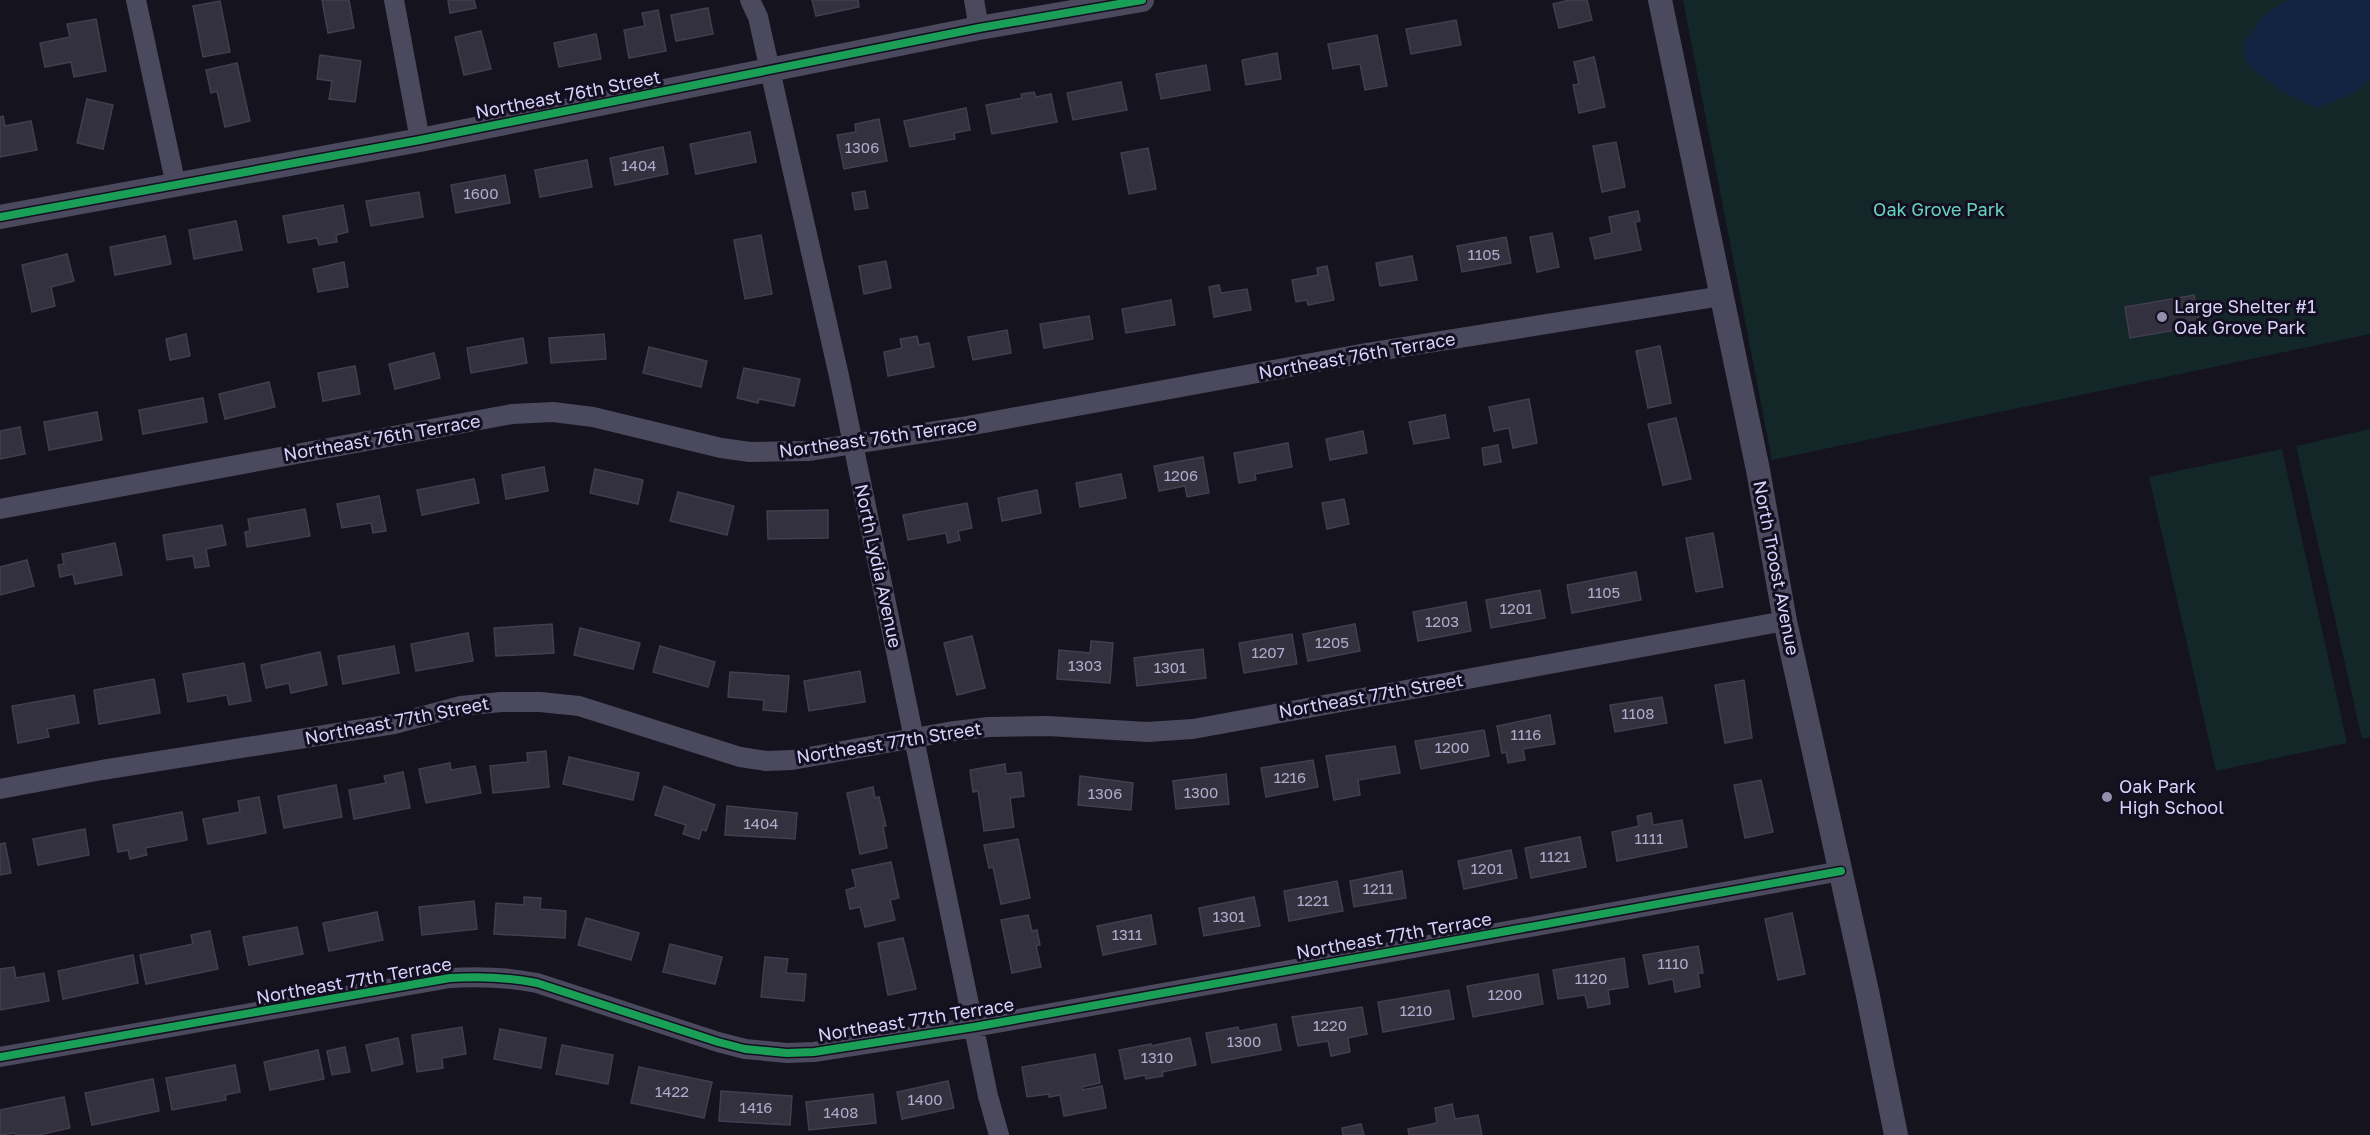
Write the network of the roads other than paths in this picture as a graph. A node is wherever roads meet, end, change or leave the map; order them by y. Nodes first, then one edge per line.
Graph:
1 (136, 0) edge
2 (394, 0) edge
3 (750, 0) edge
4 (974, 0) edge
5 (1142, 0) edge
6 (1660, 0) edge
7 (979, 28) junction
8 (770, 70) junction
9 (420, 140) junction
10 (176, 186) junction
11 (0, 217) edge
12 (1722, 296) junction
13 (853, 444) junction
14 (0, 509) edge
15 (1785, 621) junction
16 (914, 738) junction
17 (0, 789) edge
18 (1841, 871) junction
19 (974, 1027) junction
20 (0, 1057) edge
21 (999, 1135) edge
22 (1896, 1135) edge

1 - 10 street
2 - 9 street
3 - 8 street, North Lydia Avenue
4 - 7 street
5 - 7 street, Northeast 76th Street
6 - 12 street, North Troost Avenue
7 - 8 street, Northeast 76th Street
8 - 9 street, Northeast 76th Street
8 - 13 street, North Lydia Avenue
9 - 10 street, Northeast 76th Street
10 - 11 street, Northeast 76th Street
12 - 13 street, Northeast 76th Terrace
12 - 15 street, North Troost Avenue
13 - 14 street, Northeast 76th Terrace
13 - 16 street, North Lydia Avenue
15 - 16 street, Northeast 77th Street
15 - 18 street, North Troost Avenue
16 - 17 street, Northeast 77th Street
16 - 19 street, North Lydia Avenue
18 - 19 street, Northeast 77th Terrace
18 - 22 street, North Troost Avenue
19 - 20 street, Northeast 77th Terrace
19 - 21 street, North Lydia Avenue

